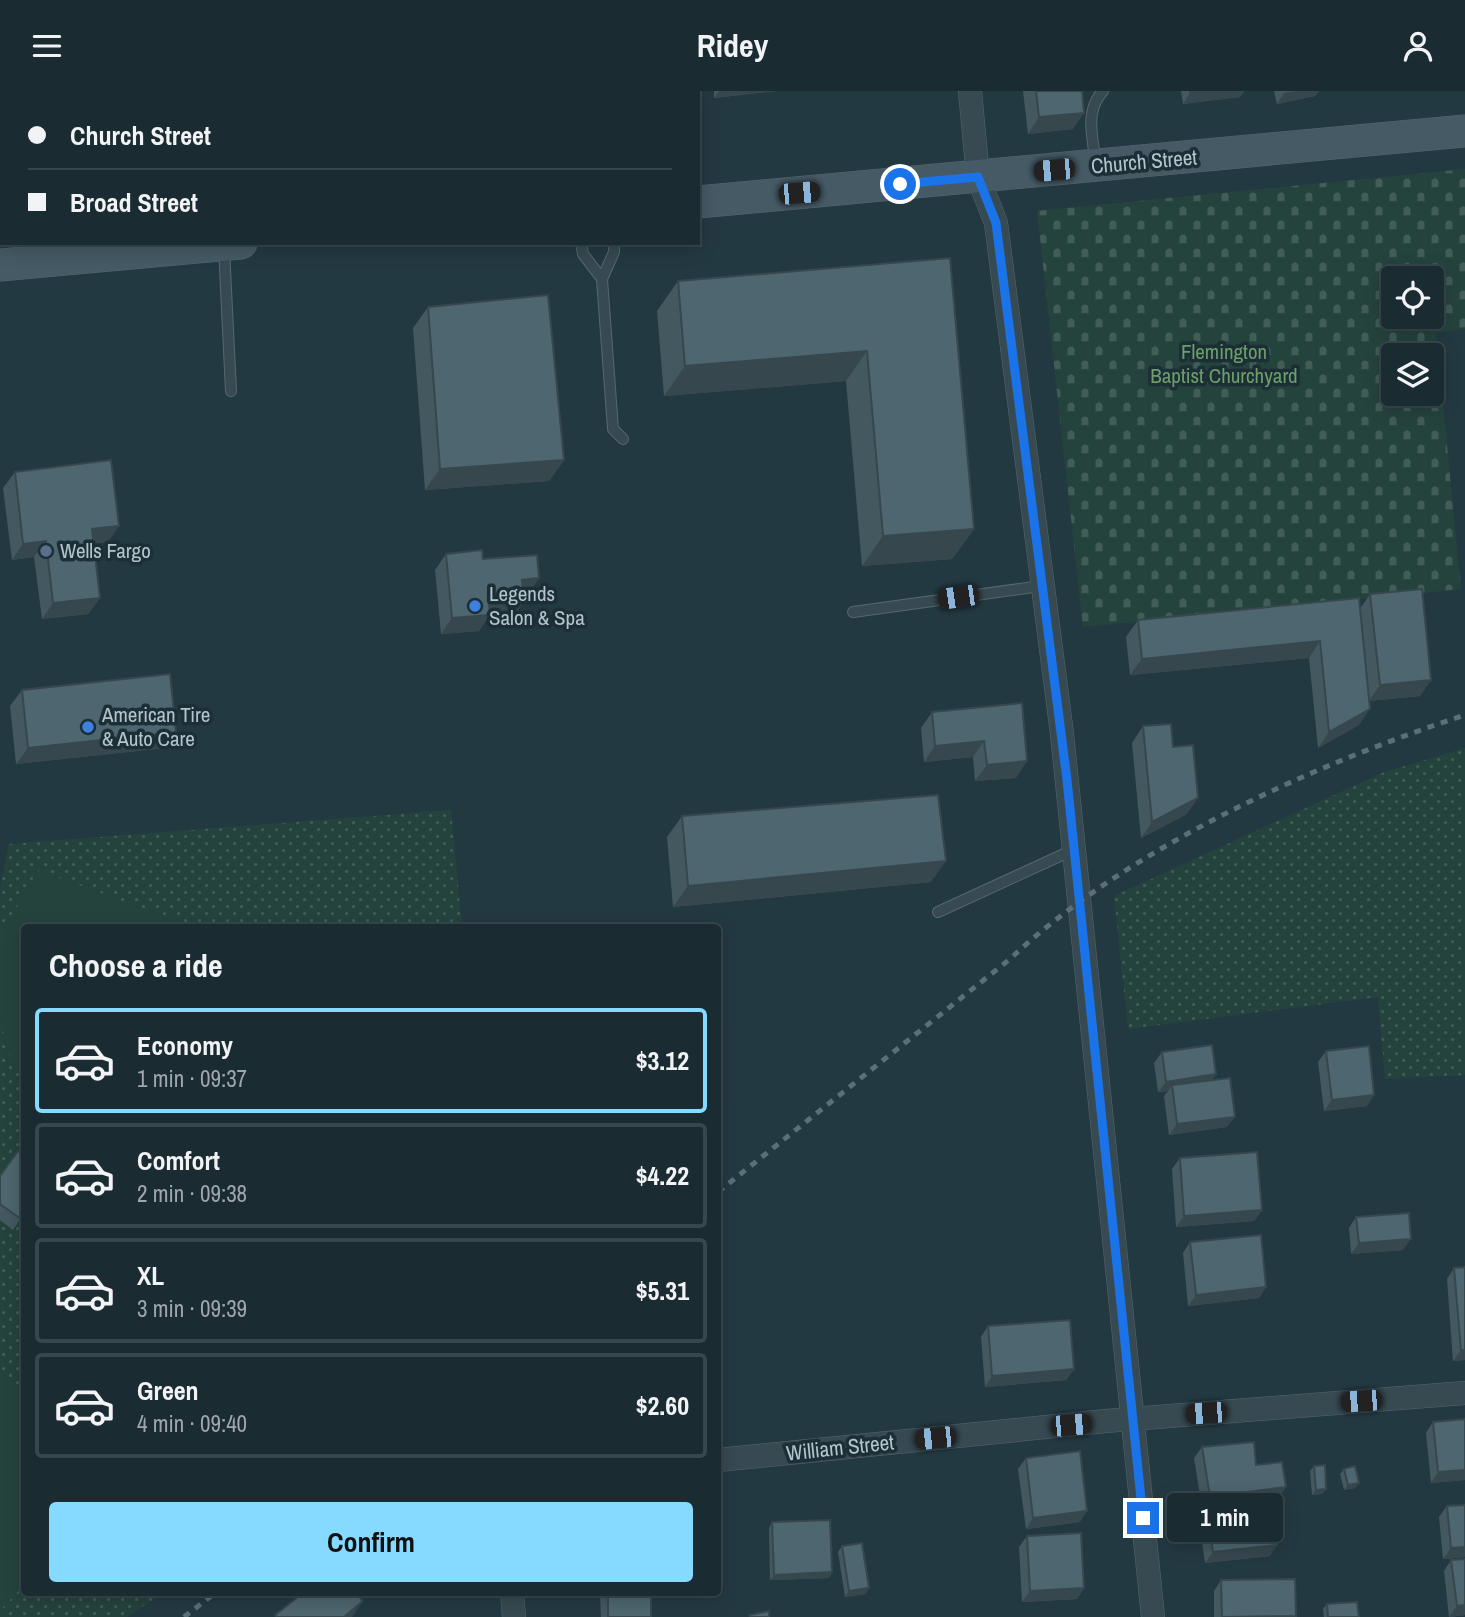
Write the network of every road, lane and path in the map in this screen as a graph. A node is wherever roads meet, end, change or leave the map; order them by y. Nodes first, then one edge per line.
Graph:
1 (970, 91) edge
2 (1103, 91) edge
3 (1465, 131) edge
4 (1096, 167) junction
5 (978, 177) junction
6 (700, 202) edge
7 (221, 245) edge
8 (232, 245) edge
9 (581, 245) edge
10 (614, 245) edge
11 (0, 265) edge
12 (602, 279) junction
13 (231, 391) dead end
14 (623, 439) dead end
15 (1041, 586) junction
16 (853, 612) dead end
17 (1075, 849) junction
18 (938, 912) dead end
19 (1465, 1393) edge
20 (1133, 1419) junction
21 (721, 1460) edge
22 (512, 1596) edge
23 (514, 1617) edge
24 (1153, 1617) edge

1 - 5 street
2 - 4 lane
3 - 4 street, Church Street
4 - 5 street, Church Street
5 - 6 street, Church Street
5 - 15 street
7 - 11 street
8 - 13 lane
9 - 12 lane
10 - 12 lane
12 - 14 lane
15 - 16 lane
15 - 17 street
17 - 18 lane
17 - 20 street
19 - 20 street, William Street
20 - 21 street, William Street
20 - 24 street
22 - 23 street

